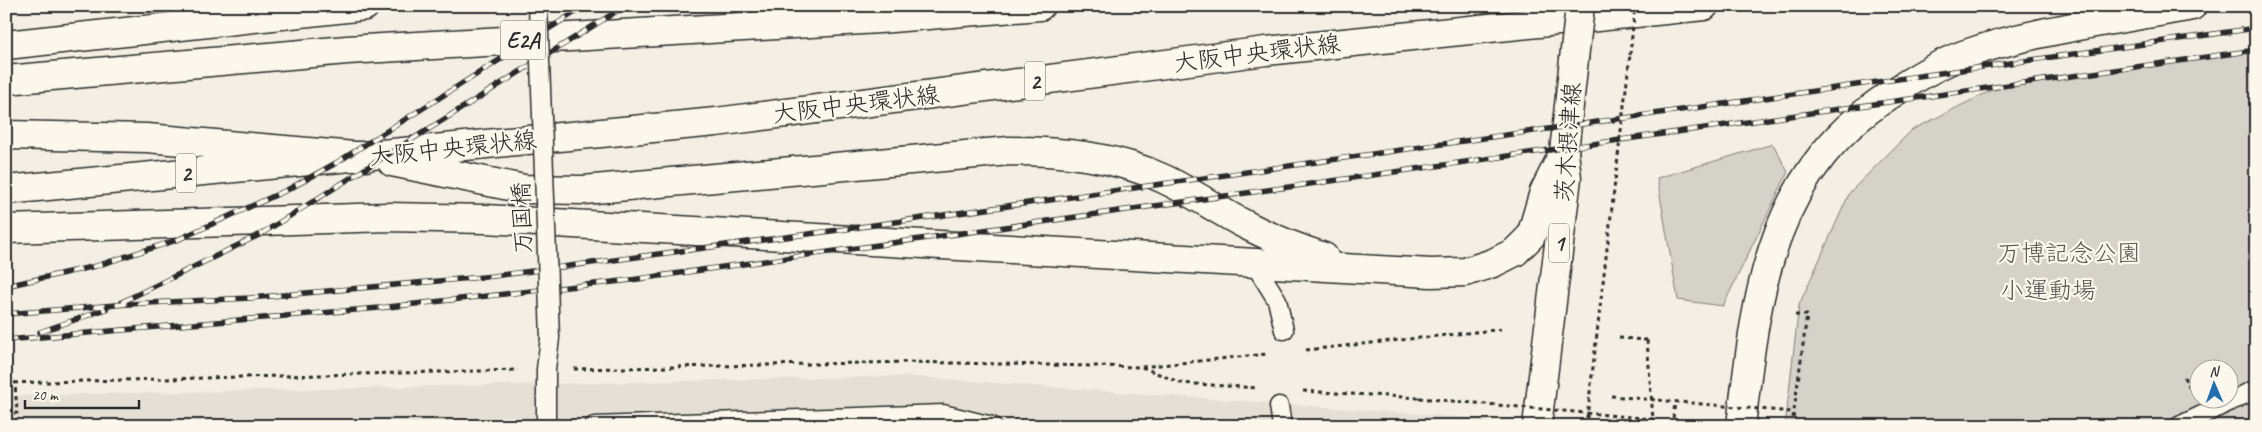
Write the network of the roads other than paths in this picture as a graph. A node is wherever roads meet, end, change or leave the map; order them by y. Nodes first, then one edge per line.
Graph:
1 (364, 6) edge
2 (538, 6) edge
3 (1040, 6) edge
4 (1580, 6) edge
5 (1704, 6) edge
6 (2192, 6) edge
7 (6, 45) edge
8 (6, 80) edge
9 (6, 135) edge
10 (1564, 152) junction
11 (366, 157) junction
12 (6, 190) edge
13 (6, 229) edge
14 (1254, 262) junction
15 (1359, 268) junction
16 (1284, 330) dead end
17 (2256, 389) edge
18 (1279, 406) dead end
19 (546, 426) edge
20 (594, 426) edge
21 (992, 426) edge
22 (1282, 426) edge
23 (1536, 426) edge
24 (1741, 426) edge
25 (2179, 426) edge

1 - 7 main road
2 - 19 lane, 万国橋, bridge
3 - 8 main road, E2A
4 - 10 main road, 茨木摂津線 / 1, bridge
5 - 11 main road, 大阪中央環状線 / 2
6 - 24 main road
9 - 11 main road
10 - 15 main road
10 - 23 main road, 茨木摂津線 / 1
11 - 12 main road, 大阪中央環状線 / 2
11 - 15 main road
13 - 14 main road
14 - 15 main road
14 - 16 lane
17 - 25 lane
18 - 22 lane
20 - 21 lane

